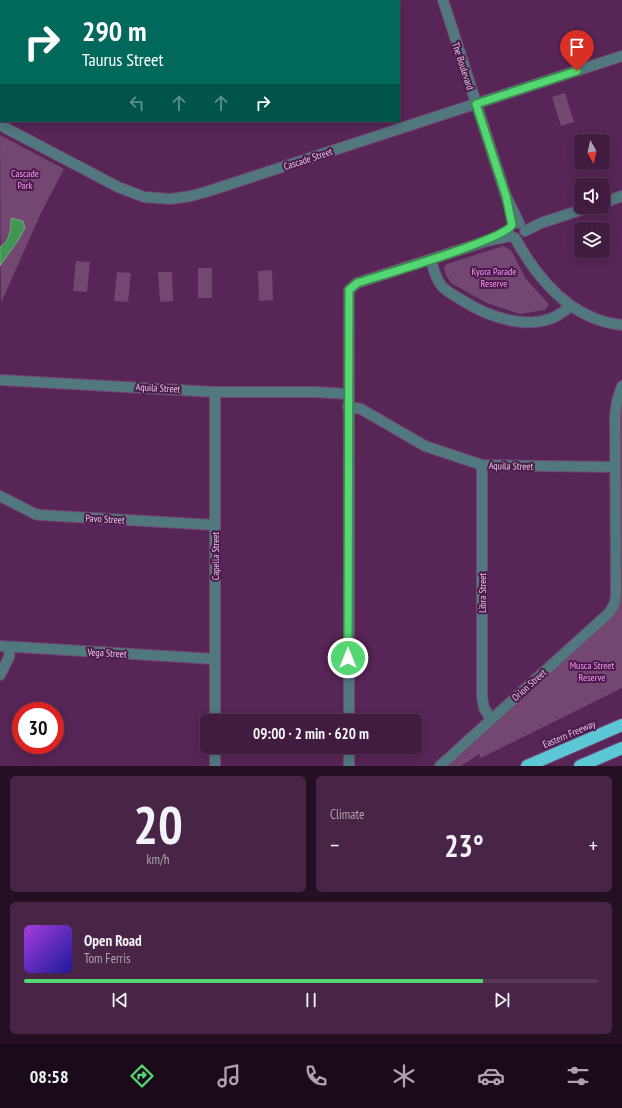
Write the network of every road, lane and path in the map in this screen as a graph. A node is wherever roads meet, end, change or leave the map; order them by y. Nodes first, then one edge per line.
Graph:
1 (442, 1) edge
2 (622, 56) edge
3 (476, 104) junction
4 (0, 126) edge
5 (622, 196) edge
6 (610, 200) edge
7 (574, 212) edge
8 (517, 230) junction
9 (431, 259) junction
10 (570, 306) junction
11 (622, 325) edge
12 (0, 380) edge
13 (622, 386) edge
14 (215, 392) junction
15 (348, 392) junction
16 (348, 407) junction
17 (482, 465) junction
18 (615, 467) junction
19 (0, 496) edge
20 (215, 525) junction
21 (5, 647) edge
22 (215, 659) junction
23 (0, 674) edge
24 (215, 714) edge
25 (349, 714) edge
26 (491, 719) junction
27 (622, 725) edge
28 (622, 748) edge
29 (215, 754) edge
30 (349, 754) edge
31 (215, 766) edge
32 (349, 766) edge
33 (440, 766) edge
34 (526, 766) edge
35 (580, 766) edge

1 - 3 street, The Boulevard
2 - 3 street, Cascade Street
3 - 4 street, Cascade Street
3 - 8 street, The Boulevard
5 - 6 street
7 - 8 street
8 - 9 street
8 - 10 street, The Boulevard
9 - 10 street
9 - 15 street
10 - 11 street, The Boulevard
12 - 14 street, Aquila Street
13 - 18 street
14 - 15 street, Aquila Street
14 - 20 street, Capella Street
15 - 16 street
16 - 17 street, Aquila Street
16 - 25 street
17 - 18 street, Aquila Street
17 - 26 street, Libra Street
18 - 26 street, Orion Street
19 - 20 street, Pavo Street
20 - 22 street, Capella Street
21 - 22 street, Vega Street
21 - 23 street
22 - 24 street, Capella Street
26 - 33 street, Orion Street
27 - 34 highway, Eastern Freeway
28 - 35 highway
29 - 31 street
30 - 32 street

